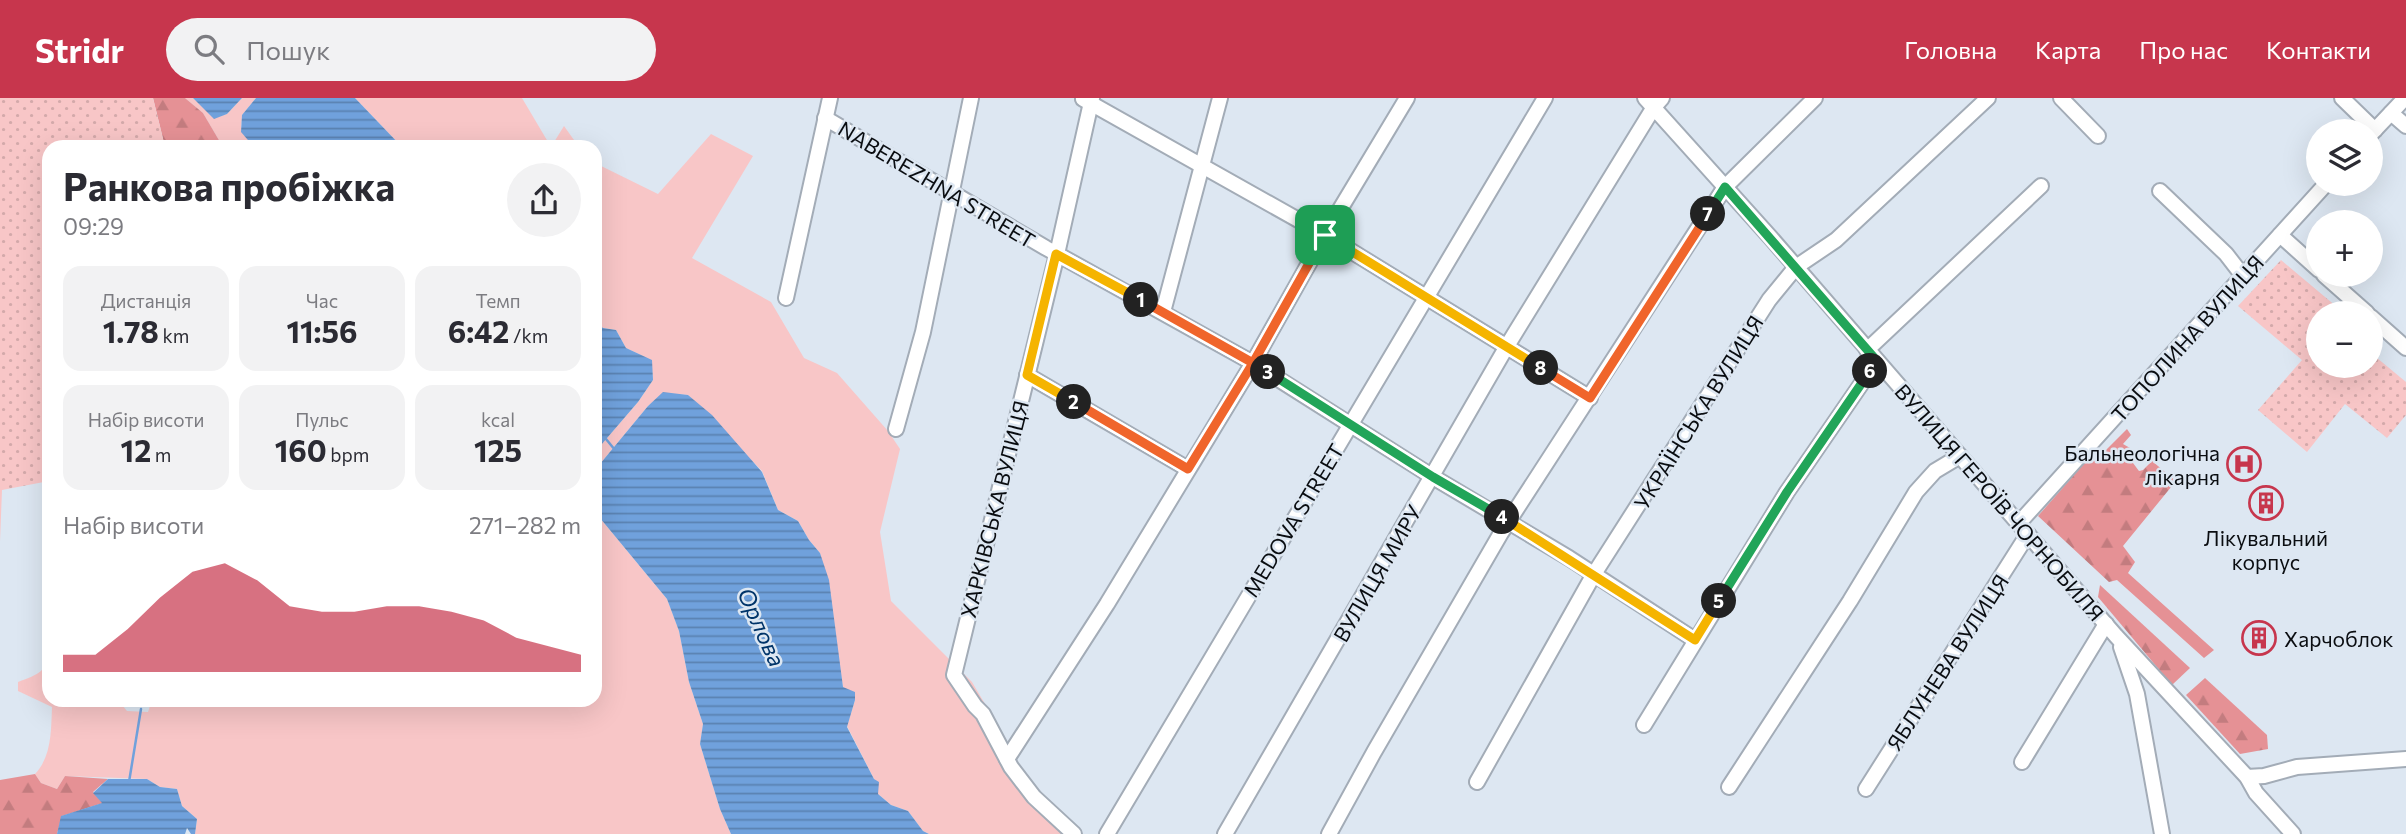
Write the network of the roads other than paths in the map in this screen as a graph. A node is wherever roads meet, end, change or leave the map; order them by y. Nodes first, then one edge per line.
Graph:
1 (830, 98) edge
2 (971, 98) edge
3 (1220, 98) edge
4 (1407, 98) edge
5 (1545, 98) edge
6 (1815, 98) edge
7 (1988, 98) edge
8 (2061, 98) edge
9 (2342, 98) edge
10 (2405, 98) edge
11 (1088, 100) edge
12 (1654, 101) edge
13 (2391, 113) junction
14 (825, 118) junction
15 (2361, 119) edge
16 (2383, 121) edge
17 (2406, 126) edge
18 (2098, 136) dead end
19 (1202, 165) junction
20 (2041, 186) dead end
21 (1725, 187) junction
22 (2160, 191) dead end
23 (951, 192) junction
24 (2315, 196) edge
25 (1325, 235) junction
26 (2280, 235) junction
27 (1056, 254) junction
28 (2306, 258) edge
29 (1796, 267) junction
30 (2243, 276) junction
31 (2338, 287) edge
32 (1427, 297) junction
33 (786, 298) dead end
34 (2353, 301) edge
35 (1163, 312) junction
36 (2383, 328) edge
37 (1507, 346) junction
38 (2406, 348) edge
39 (1872, 355) junction
40 (1253, 363) junction
41 (1027, 375) junction
42 (1590, 398) junction
43 (1350, 423) junction
44 (896, 429) dead end
45 (1961, 456) junction
46 (1188, 469) junction
47 (1433, 477) junction
48 (1509, 521) junction
49 (2023, 529) junction
50 (1594, 574) junction
51 (2106, 624) junction
52 (2116, 636) junction
53 (1695, 640) junction
54 (1644, 725) dead end
55 (1007, 759) junction
56 (2406, 759) edge
57 (2022, 762) dead end
58 (2247, 777) junction
59 (1477, 782) dead end
60 (1729, 787) dead end
61 (1866, 789) dead end
62 (1074, 834) edge
63 (1107, 834) edge
64 (1225, 834) edge
65 (1329, 834) edge
66 (2162, 834) edge
67 (2293, 834) edge

1 - 14 street
2 - 23 street
3 - 19 street
4 - 25 street
5 - 32 street, MEDOVA STREET
6 - 21 street
7 - 29 street, УКРАЇНСЬКА ВУЛИЦЯ
8 - 18 street
9 - 15 street
10 - 13 street
11 - 19 street
11 - 27 street, ХАРКІВСЬКА ВУЛИЦЯ
12 - 21 street, ВУЛИЦЯ ГЕРОЇВ ЧОРНОБИЛЯ
12 - 37 street, ВУЛИЦЯ МИРУ
13 - 16 street
13 - 17 street
14 - 23 street, NABEREZHNA STREET
14 - 33 street
19 - 25 street
19 - 35 street
20 - 39 street
21 - 29 street, ВУЛИЦЯ ГЕРОЇВ ЧОРНОБИЛЯ
21 - 42 street
22 - 30 street
23 - 27 street, NABEREZHNA STREET
23 - 44 street
24 - 26 street, ТОПОЛИНА ВУЛИЦЯ
25 - 32 street
25 - 40 street
26 - 28 street
26 - 30 street, ТОПОЛИНА ВУЛИЦЯ
27 - 35 street, NABEREZHNA STREET
27 - 41 street, ХАРКІВСЬКА ВУЛИЦЯ
29 - 39 street, ВУЛИЦЯ ГЕРОЇВ ЧОРНОБИЛЯ
29 - 50 street, УКРАЇНСЬКА ВУЛИЦЯ
30 - 49 street, ТОПОЛИНА ВУЛИЦЯ
31 - 34 street
32 - 37 street
32 - 43 street, MEDOVA STREET
35 - 40 street, NABEREZHNA STREET
36 - 38 street
37 - 42 street
37 - 47 street, ВУЛИЦЯ МИРУ
39 - 45 street, ВУЛИЦЯ ГЕРОЇВ ЧОРНОБИЛЯ
39 - 53 street
40 - 43 street, NABEREZHNA STREET
40 - 46 street
41 - 46 street
41 - 55 street, ХАРКІВСЬКА ВУЛИЦЯ
42 - 48 street
43 - 47 street, NABEREZHNA STREET
43 - 63 street, MEDOVA STREET
45 - 49 street, ВУЛИЦЯ ГЕРОЇВ ЧОРНОБИЛЯ
45 - 60 street
46 - 55 street
47 - 48 street, NABEREZHNA STREET
47 - 64 street, ВУЛИЦЯ МИРУ
48 - 50 street, NABEREZHNA STREET
48 - 65 street
49 - 51 street, ВУЛИЦЯ ГЕРОЇВ ЧОРНОБИЛЯ
49 - 61 street, ЯБЛУНЕВА ВУЛИЦЯ
50 - 53 street, NABEREZHNA STREET
50 - 59 street, УКРАЇНСЬКА ВУЛИЦЯ
51 - 52 street, ВУЛИЦЯ ГЕРОЇВ ЧОРНОБИЛЯ
51 - 57 street
52 - 58 street, ВУЛИЦЯ ГЕРОЇВ ЧОРНОБИЛЯ
52 - 66 street
53 - 54 street
55 - 62 street
56 - 58 street
58 - 67 street, ВУЛИЦЯ ГЕРОЇВ ЧОРНОБИЛЯ

